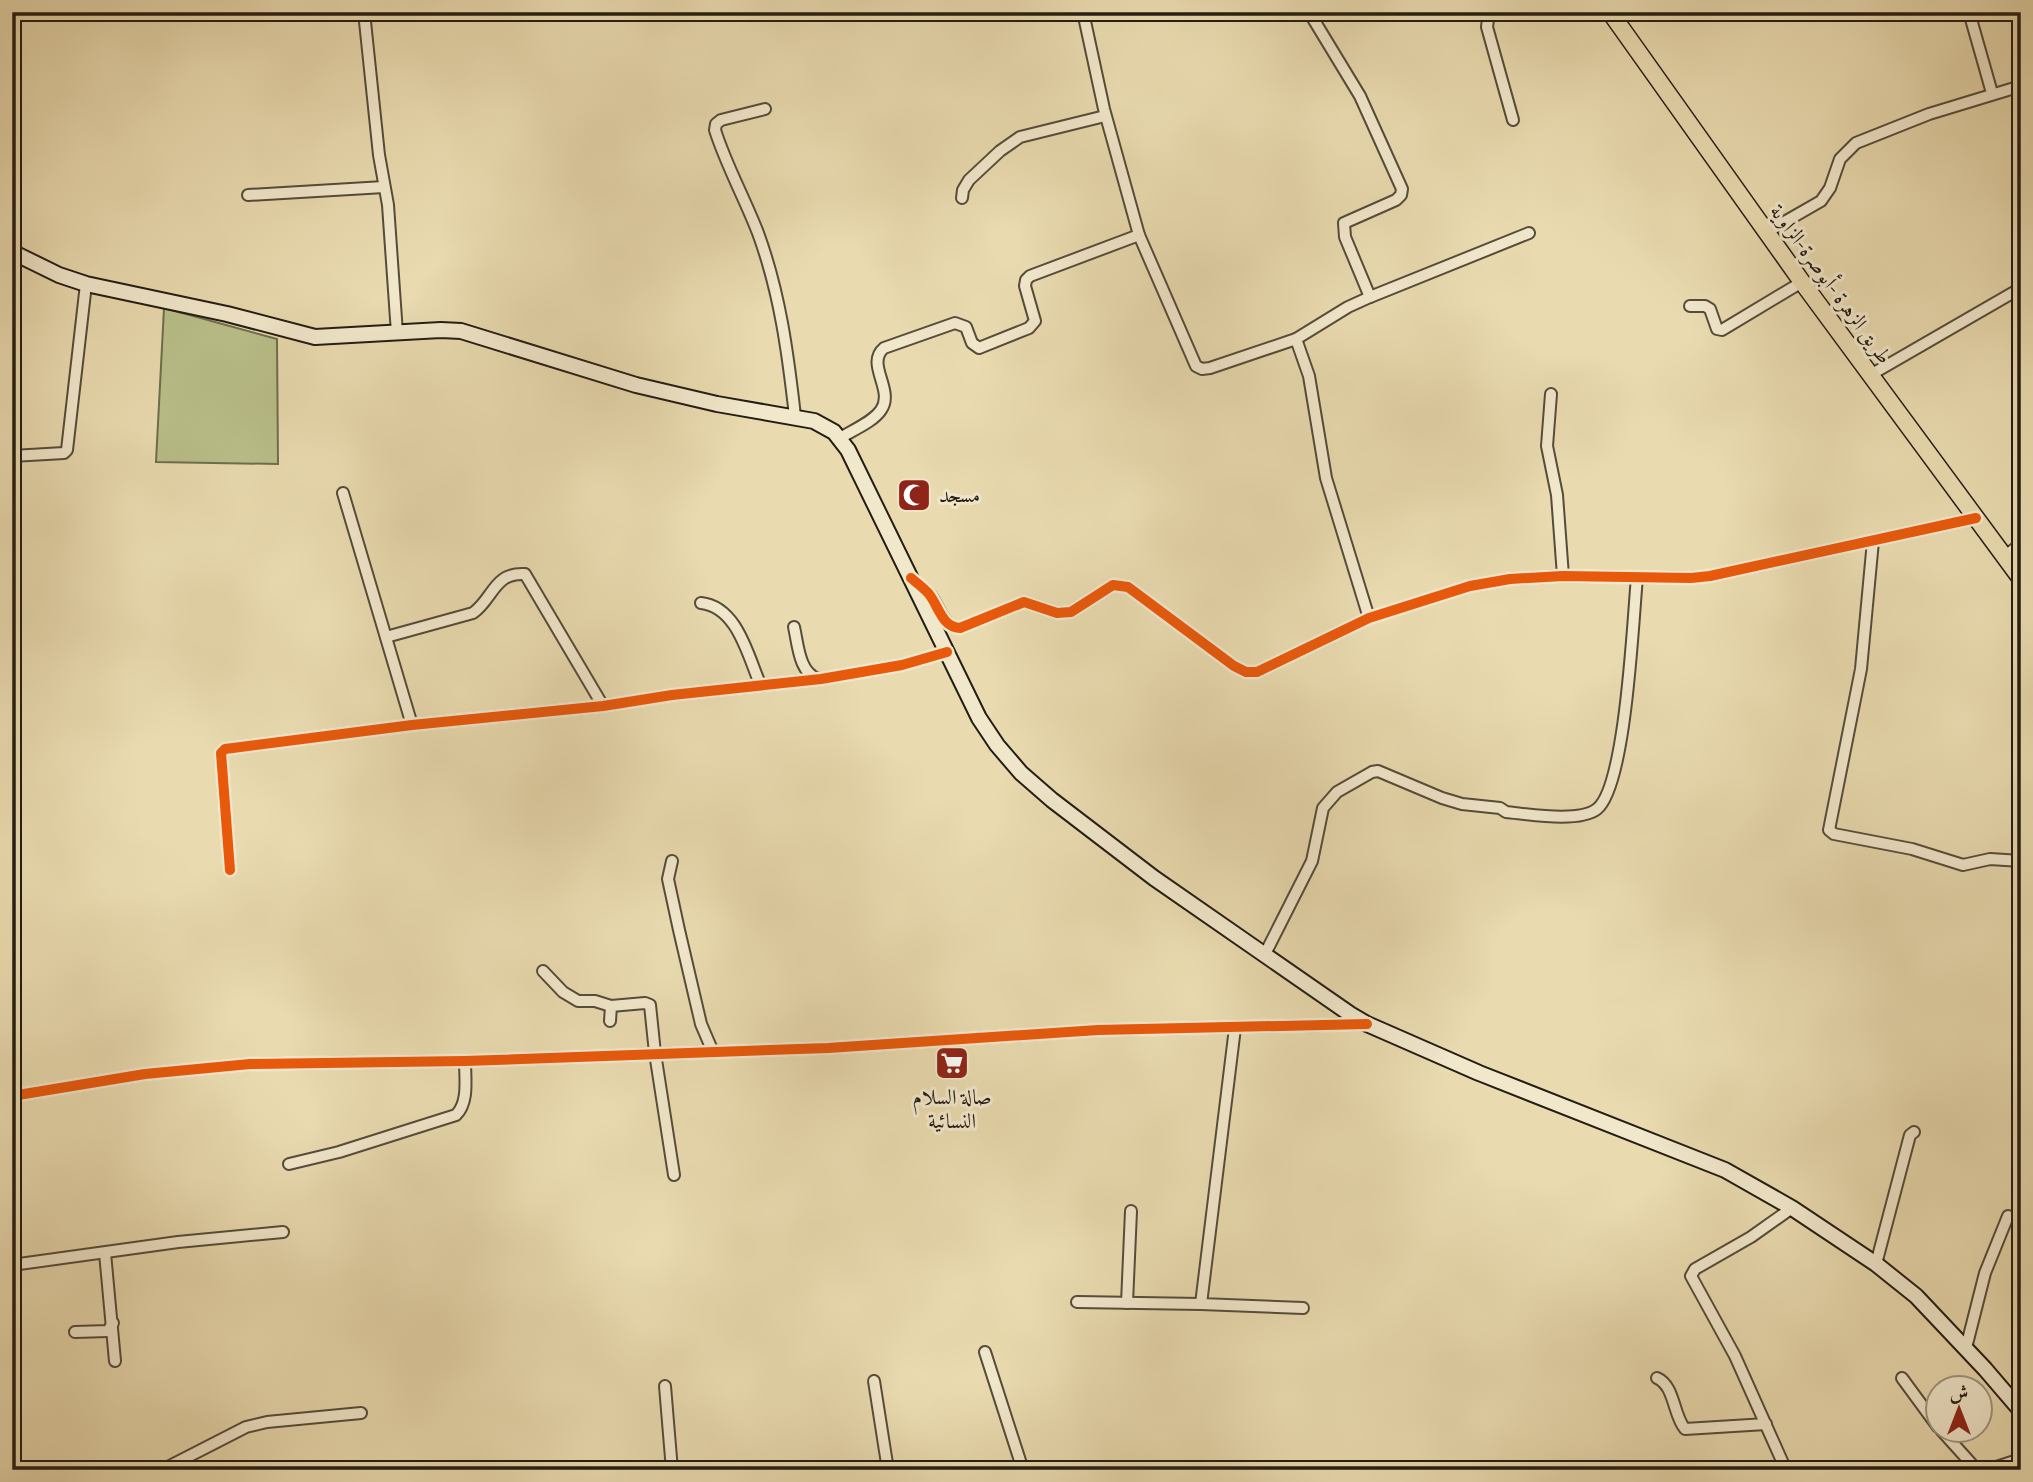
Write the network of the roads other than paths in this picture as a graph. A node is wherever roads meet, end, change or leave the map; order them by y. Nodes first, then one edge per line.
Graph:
1 (364, 12) edge
2 (1103, 12) edge
3 (1192, 12) edge
4 (1208, 12) edge
5 (1309, 12) edge
6 (1489, 12) edge
7 (1610, 12) edge
8 (1969, 12) edge
9 (1084, 15) edge
10 (2021, 86) edge
11 (1992, 93) junction
12 (765, 109) dead end
13 (1105, 116) junction
14 (1513, 120) dead end
15 (384, 187) junction
16 (248, 195) dead end
17 (962, 198) dead end
18 (1767, 232) junction
19 (1529, 233) dead end
20 (1139, 235) junction
21 (12, 252) edge
22 (1802, 282) junction
23 (86, 284) junction
24 (2021, 288) edge
25 (1370, 298) junction
26 (1690, 306) dead end
27 (397, 333) junction
28 (1296, 339) junction
29 (1872, 374) junction
30 (1551, 394) dead end
31 (795, 416) junction
32 (840, 438) junction
33 (12, 456) edge
34 (343, 493) dead end
35 (1976, 518) junction
36 (1873, 541) junction
37 (2021, 544) edge
38 (2005, 556) junction
39 (1563, 576) junction
40 (1637, 577) junction
41 (911, 578) junction
42 (2021, 579) edge
43 (701, 603) dead end
44 (1369, 618) junction
45 (794, 627) dead end
46 (386, 637) junction
47 (947, 652) junction
48 (821, 679) junction
49 (761, 686) junction
50 (603, 706) junction
51 (412, 725) junction
52 (672, 860) dead end
53 (2021, 862) edge
54 (230, 870) dead end
55 (1264, 956) junction
56 (543, 971) dead end
57 (611, 1006) junction
58 (610, 1021) dead end
59 (1367, 1024) junction
60 (1236, 1028) junction
61 (713, 1052) junction
62 (655, 1053) junction
63 (465, 1061) junction
64 (12, 1096) edge
65 (1914, 1132) dead end
66 (289, 1164) dead end
67 (674, 1175) dead end
68 (1792, 1208) junction
69 (1131, 1211) dead end
70 (2008, 1216) dead end
71 (283, 1232) dead end
72 (105, 1253) junction
73 (1876, 1264) junction
74 (12, 1265) edge
75 (1077, 1302) dead end
76 (1127, 1303) junction
77 (1200, 1304) junction
78 (1303, 1308) dead end
79 (113, 1323) junction
80 (75, 1332) dead end
81 (1966, 1348) junction
82 (985, 1352) dead end
83 (115, 1361) dead end
84 (1657, 1378) dead end
85 (1902, 1378) dead end
86 (874, 1381) dead end
87 (665, 1386) dead end
88 (1924, 1407) edge
89 (2021, 1411) edge
90 (361, 1413) dead end
91 (1766, 1424) junction
92 (1954, 1444) edge
93 (2021, 1459) edge
94 (162, 1470) edge
95 (672, 1470) edge
96 (888, 1470) edge
97 (1023, 1470) edge
98 (1786, 1470) edge
99 (1978, 1470) edge
100 (1987, 1470) edge

1 - 15 street
2 - 9 street
3 - 4 street
5 - 25 street
6 - 14 street
7 - 18 main road, طريق الزهرة -أبوصرة-الزاوية
8 - 11 street
9 - 13 street
10 - 11 street
11 - 18 street
12 - 31 street
13 - 17 street
13 - 20 street
15 - 16 street
15 - 27 street
18 - 22 main road, طريق الزهرة -أبوصرة-الزاوية
19 - 25 street
20 - 28 street
20 - 32 street
21 - 23 main road
22 - 26 street
22 - 29 main road, طريق الزهرة -أبوصرة-الزاوية
23 - 27 main road
23 - 33 street
24 - 29 street
25 - 28 street
27 - 31 main road
28 - 44 street
29 - 35 main road, طريق الزهرة -أبوصرة-الزاوية
30 - 39 street
31 - 32 main road
32 - 41 main road
34 - 46 street
35 - 36 street
35 - 38 main road, طريق الزهرة -أبوصرة-الزاوية
36 - 40 street
36 - 53 street
37 - 38 street
38 - 42 main road, طريق الزهرة -أبوصرة-الزاوية
39 - 40 street
39 - 44 street
40 - 55 street
41 - 44 street
41 - 47 main road
43 - 49 street
45 - 48 street
46 - 50 street
46 - 51 street
47 - 48 street
47 - 55 main road
48 - 49 street
49 - 50 street
50 - 51 street
51 - 54 street
52 - 61 street
55 - 59 main road
56 - 57 street
57 - 58 street
57 - 62 street
59 - 60 street
59 - 68 main road
60 - 61 street
60 - 77 street
61 - 62 street
62 - 63 street
62 - 67 street
63 - 64 street
63 - 66 street
65 - 73 street
68 - 73 main road
68 - 91 street
69 - 76 street
70 - 81 street
71 - 72 street
72 - 74 street
72 - 79 street
73 - 81 main road
75 - 76 street
76 - 77 street
77 - 78 street
79 - 80 street
79 - 83 street
81 - 89 main road
82 - 97 street
84 - 91 street
85 - 88 street
86 - 96 street
87 - 95 street
90 - 94 street
91 - 98 street
92 - 99 street
93 - 100 street

